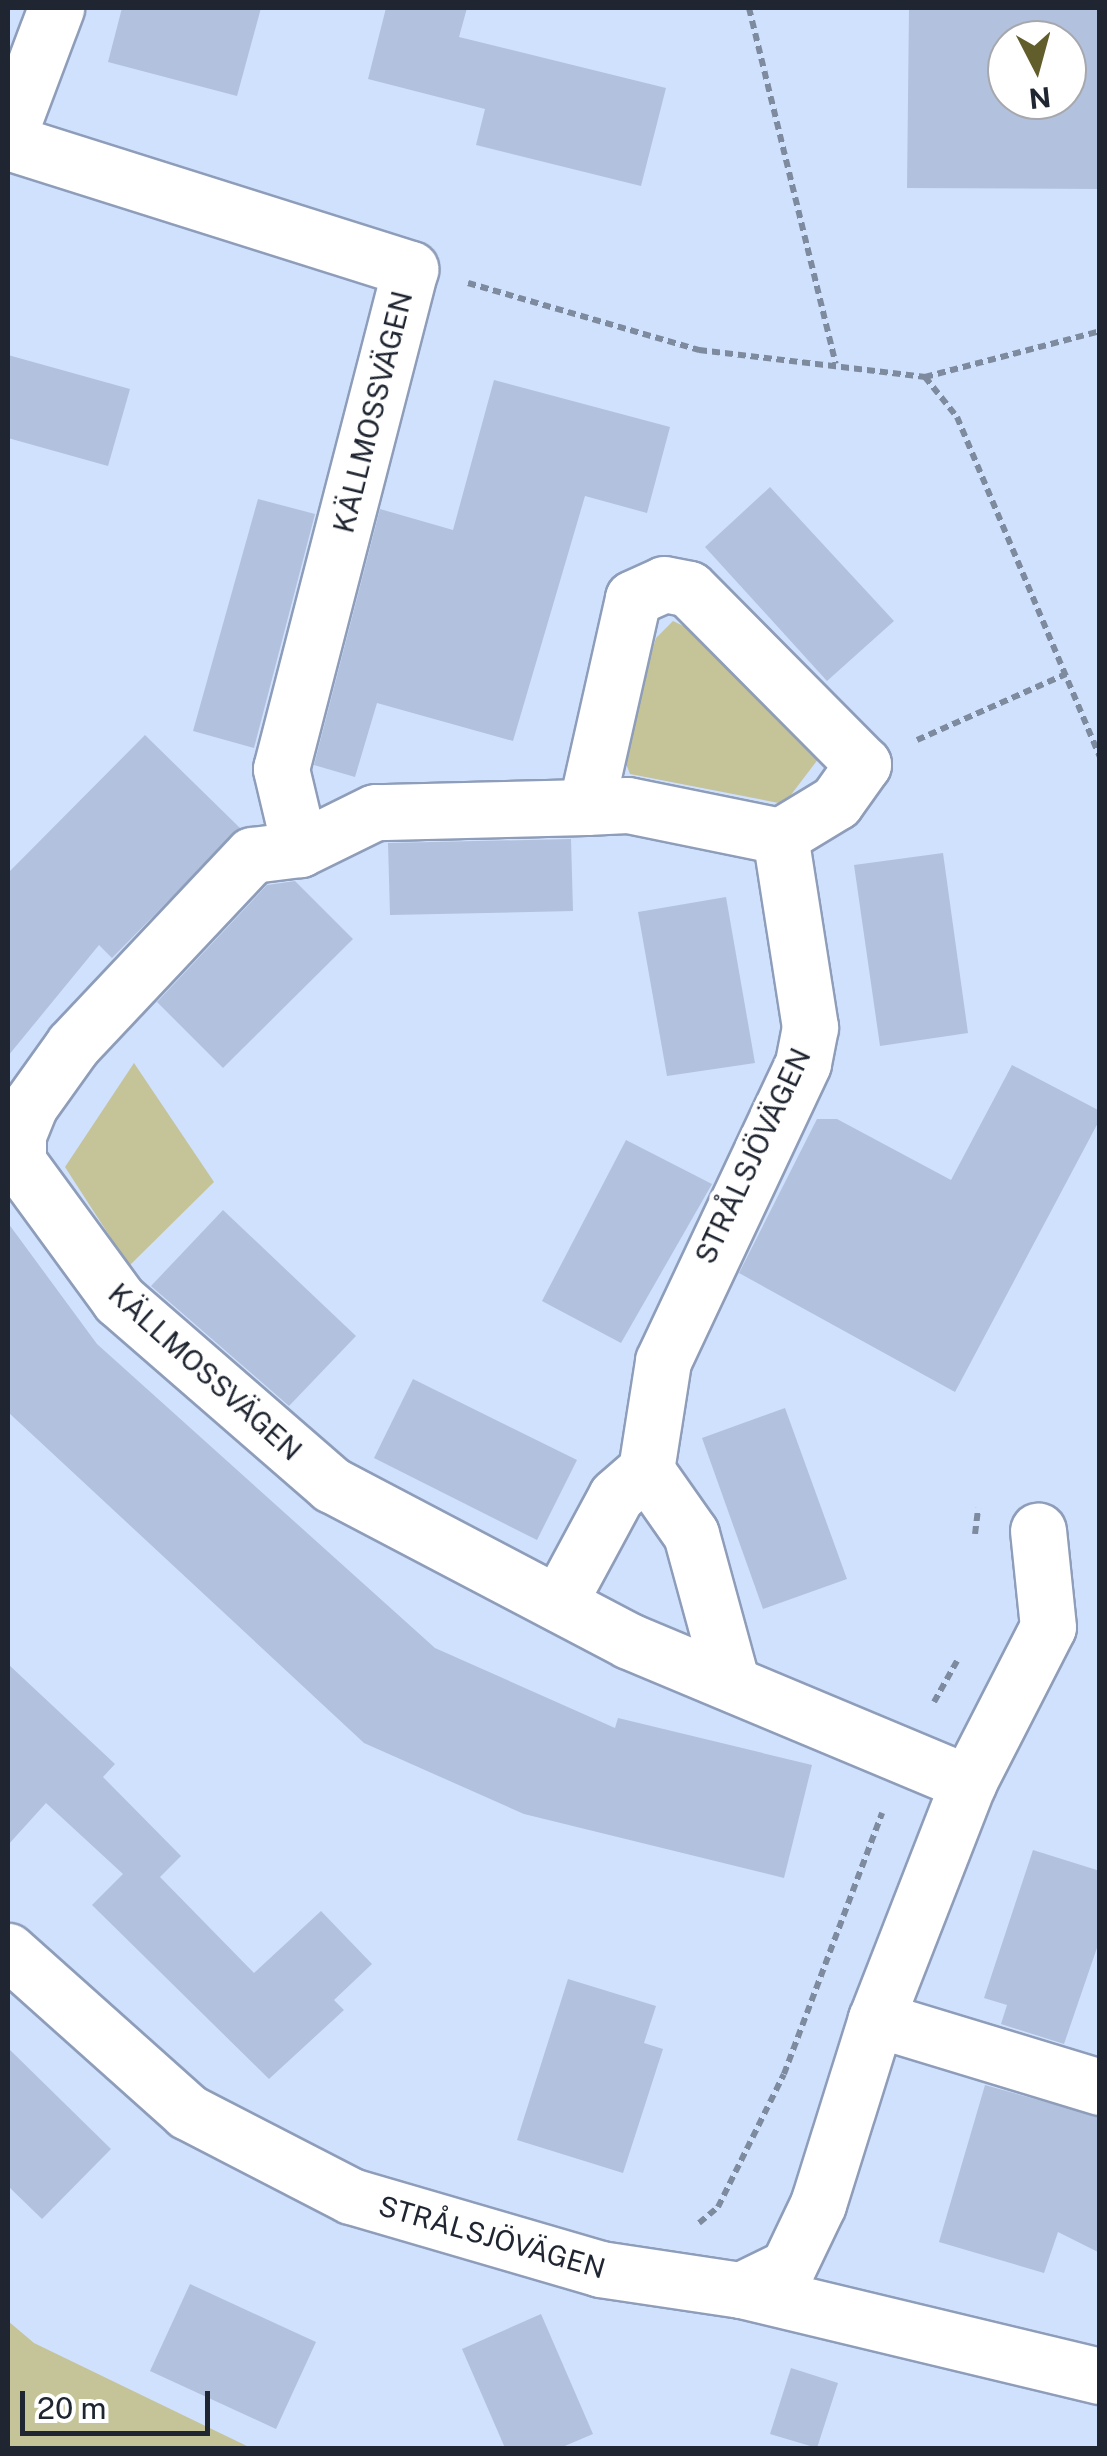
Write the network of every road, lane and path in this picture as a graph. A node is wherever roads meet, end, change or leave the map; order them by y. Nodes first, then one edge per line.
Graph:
1 (56, 8) edge
2 (750, 8) edge
3 (8, 140) edge
4 (410, 269) junction
5 (1100, 331) edge
6 (836, 364) junction
7 (925, 377) junction
8 (1066, 674) junction
9 (1100, 758) edge
10 (863, 764) junction
11 (586, 807) junction
12 (780, 836) junction
13 (300, 849) junction
14 (646, 1470) junction
15 (986, 1495) dead end
16 (1038, 1532) dead end
17 (977, 1543) dead end
18 (559, 1602) junction
19 (963, 1651) dead end
20 (730, 1677) junction
21 (904, 1754) junction
22 (968, 1783) junction
23 (8, 1951) edge
24 (876, 2019) junction
25 (1100, 2087) edge
26 (689, 2231) dead end
27 (741, 2290) junction
28 (1100, 2376) edge

1 - 3 street, KÄLLMOSSVÄGEN
2 - 6 path
3 - 4 street, KÄLLMOSSVÄGEN
4 - 6 path
4 - 13 street, KÄLLMOSSVÄGEN
5 - 7 path
6 - 7 path
7 - 8 path
8 - 9 path
8 - 10 path
10 - 11 street
10 - 12 street
11 - 12 street, KÄLLMOSSVÄGEN
11 - 13 street, KÄLLMOSSVÄGEN
12 - 14 street, STRÅLSJÖVÄGEN
13 - 18 street, KÄLLMOSSVÄGEN
14 - 18 street
14 - 20 street
15 - 17 path
16 - 22 street
18 - 20 street
19 - 21 path
20 - 21 street
21 - 22 street
21 - 26 path
22 - 24 street
23 - 27 street, STRÅLSJÖVÄGEN
24 - 25 street
24 - 27 street
27 - 28 street, STRÅLSJÖVÄGEN

